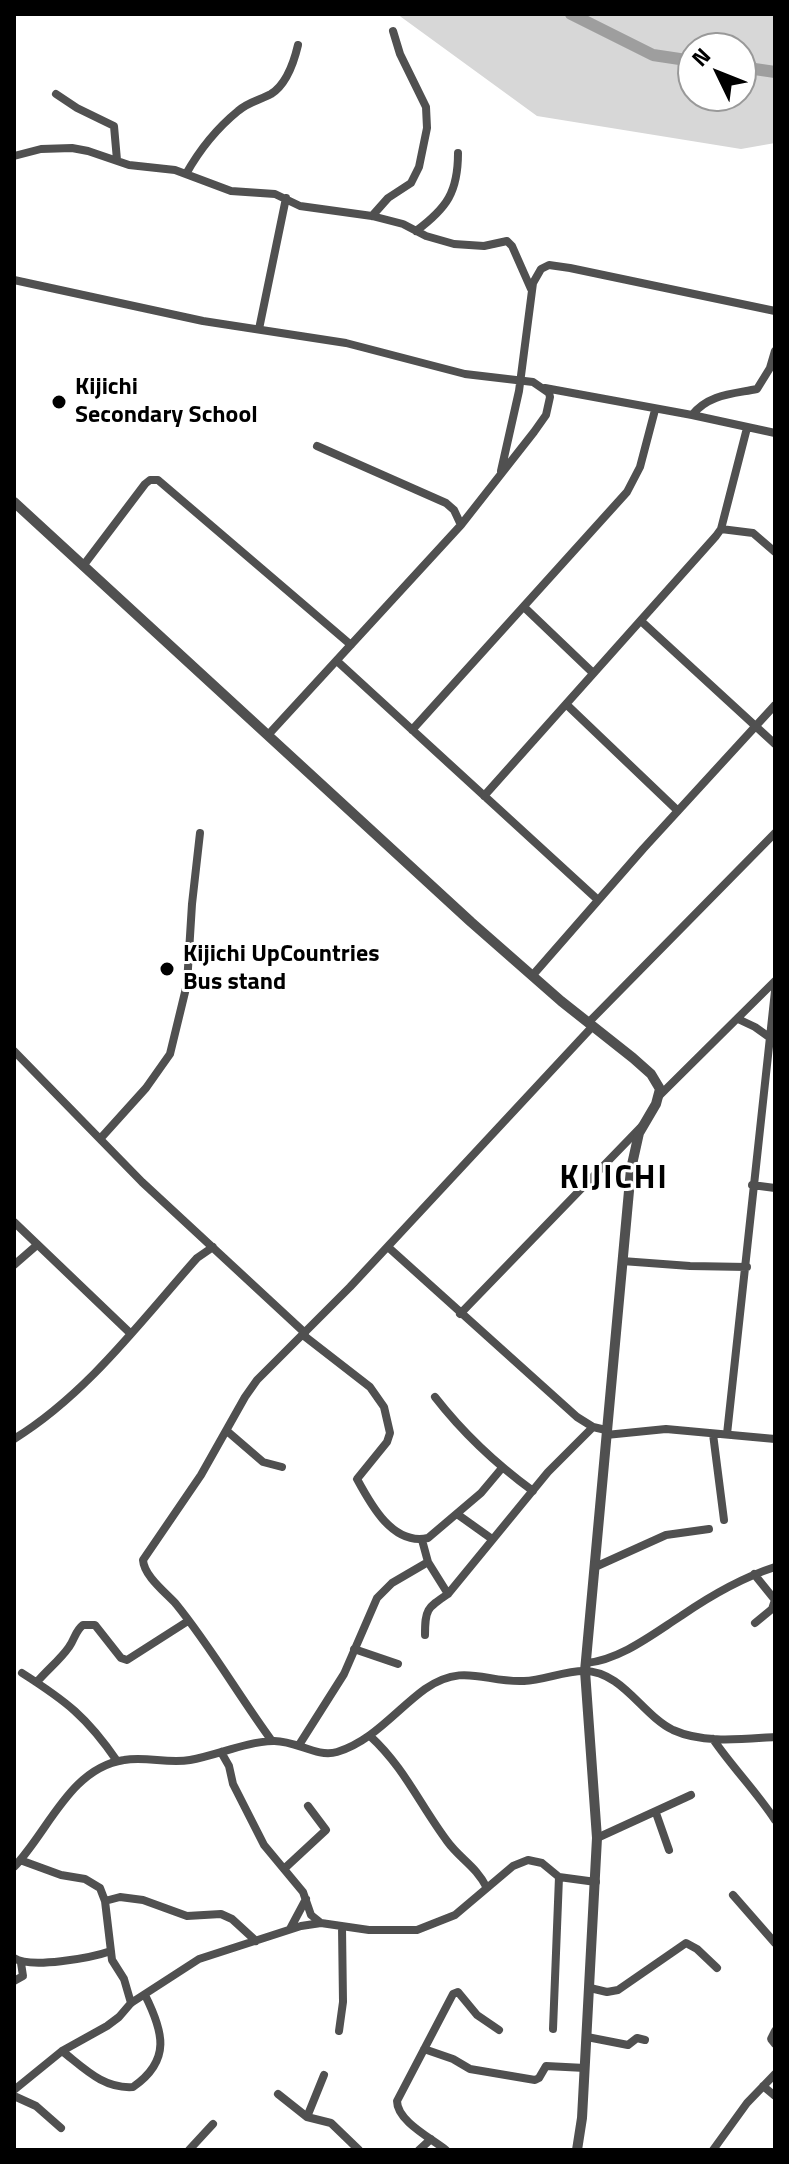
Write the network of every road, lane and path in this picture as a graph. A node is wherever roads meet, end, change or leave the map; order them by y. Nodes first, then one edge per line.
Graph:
1 (393, 31) dead end
2 (298, 45) dead end
3 (56, 94) dead end
4 (16, 153) edge
5 (458, 153) dead end
6 (117, 160) junction
7 (186, 174) junction
8 (286, 198) junction
9 (300, 206) junction
10 (283, 214) junction
11 (372, 216) junction
12 (416, 231) junction
13 (14, 280) edge
14 (531, 289) junction
15 (775, 311) edge
16 (259, 329) junction
17 (775, 351) edge
18 (520, 380) junction
19 (545, 388) junction
20 (655, 410) junction
21 (692, 415) junction
22 (747, 428) junction
23 (775, 433) edge
24 (317, 446) dead end
25 (500, 473) junction
26 (14, 502) edge
27 (461, 525) junction
28 (721, 529) junction
29 (775, 552) edge
30 (83, 566) junction
31 (524, 607) junction
32 (641, 621) junction
33 (351, 645) junction
34 (337, 661) junction
35 (592, 672) junction
36 (567, 705) junction
37 (775, 705) edge
38 (755, 726) junction
39 (412, 730) junction
40 (268, 735) junction
41 (775, 744) edge
42 (484, 796) junction
43 (678, 811) junction
44 (200, 833) dead end
45 (775, 833) edge
46 (598, 900) junction
47 (532, 976) junction
48 (775, 981) edge
49 (775, 991) edge
50 (738, 1019) junction
51 (590, 1025) junction
52 (769, 1037) junction
53 (14, 1051) edge
54 (659, 1096) junction
55 (642, 1126) junction
56 (100, 1139) junction
57 (752, 1185) junction
58 (775, 1188) edge
59 (14, 1222) edge
60 (205, 1240) junction
61 (37, 1245) junction
62 (213, 1247) junction
63 (388, 1247) junction
64 (197, 1258) junction
65 (622, 1261) junction
66 (14, 1265) edge
67 (747, 1267) junction
68 (460, 1314) junction
69 (130, 1333) junction
70 (304, 1334) junction
71 (435, 1397) dead end
72 (593, 1427) junction
73 (227, 1431) junction
74 (606, 1433) junction
75 (15, 1434) edge
76 (713, 1434) junction
77 (727, 1434) junction
78 (775, 1439) edge
79 (282, 1467) dead end
80 (502, 1468) junction
81 (533, 1491) junction
82 (457, 1514) junction
83 (724, 1520) dead end
84 (709, 1529) dead end
85 (492, 1539) junction
86 (422, 1540) junction
87 (428, 1562) junction
88 (595, 1567) junction
89 (775, 1567) edge
90 (754, 1574) junction
91 (448, 1594) junction
92 (188, 1621) junction
93 (755, 1623) dead end
94 (425, 1635) dead end
95 (354, 1649) junction
96 (398, 1664) dead end
97 (585, 1667) junction
98 (22, 1673) dead end
99 (37, 1682) junction
100 (370, 1736) junction
101 (775, 1737) edge
102 (713, 1739) junction
103 (272, 1741) junction
104 (299, 1745) junction
105 (221, 1752) junction
106 (117, 1761) junction
107 (691, 1795) dead end
108 (308, 1806) dead end
109 (656, 1813) junction
110 (775, 1820) edge
111 (597, 1838) junction
112 (669, 1850) dead end
113 (16, 1861) edge
114 (285, 1868) junction
115 (559, 1877) junction
116 (596, 1882) junction
117 (487, 1888) junction
118 (733, 1895) dead end
119 (306, 1898) junction
120 (105, 1901) junction
121 (321, 1923) junction
122 (342, 1927) junction
123 (289, 1931) junction
124 (256, 1941) junction
125 (775, 1943) edge
126 (111, 1951) junction
127 (18, 1961) edge
128 (717, 1968) dead end
129 (14, 1981) edge
130 (590, 1988) junction
131 (145, 1995) junction
132 (131, 2003) junction
133 (553, 2029) dead end
134 (499, 2030) dead end
135 (339, 2031) dead end
136 (775, 2031) edge
137 (587, 2037) junction
138 (645, 2040) dead end
139 (775, 2044) edge
140 (424, 2049) junction
141 (62, 2051) junction
142 (585, 2068) junction
143 (775, 2074) edge
144 (324, 2075) dead end
145 (763, 2086) junction
146 (14, 2093) edge
147 (278, 2094) dead end
148 (775, 2096) edge
149 (307, 2117) junction
150 (213, 2124) dead end
151 (61, 2128) dead end
152 (431, 2139) junction
153 (189, 2150) edge
154 (359, 2150) edge
155 (419, 2150) edge
156 (446, 2150) edge
157 (577, 2150) edge
158 (713, 2150) edge

1 - 11 street
2 - 7 street
3 - 6 street
4 - 6 street
5 - 12 street
6 - 7 street
7 - 8 street
8 - 9 street
8 - 10 street
9 - 10 street
9 - 11 street
10 - 16 street
11 - 12 street
12 - 14 street
13 - 16 street
14 - 15 street
14 - 18 street
16 - 18 street
17 - 21 street
18 - 19 street
18 - 25 street
19 - 20 street
19 - 25 street
20 - 21 street
20 - 31 street
21 - 22 street
22 - 23 street
22 - 28 street
24 - 27 street
25 - 27 street
26 - 30 street
27 - 33 street
28 - 29 street
28 - 32 street
30 - 33 street
30 - 40 street
31 - 35 street
31 - 39 street
32 - 35 street
32 - 38 street
33 - 34 street
34 - 39 street
34 - 40 street
35 - 36 street
36 - 42 street
36 - 43 street
37 - 38 street
38 - 41 street
38 - 43 street
39 - 42 street
40 - 47 street
42 - 46 street
43 - 46 street
44 - 56 street
45 - 51 street
46 - 47 street
47 - 51 street
48 - 50 street
49 - 52 street
50 - 52 street
50 - 54 street
51 - 54 street
51 - 63 street
52 - 57 street
53 - 56 street
54 - 55 street
55 - 65 street
55 - 68 street
56 - 60 street
57 - 58 street
57 - 67 street
59 - 61 street
60 - 62 street
60 - 64 street
61 - 66 street
61 - 69 street
62 - 64 street
62 - 70 street
63 - 68 street
63 - 70 street
64 - 69 street
65 - 67 street
65 - 74 street
67 - 77 street
68 - 72 street
69 - 75 street
70 - 73 street
70 - 86 street
71 - 80 street
72 - 74 street
72 - 81 street
73 - 79 street
73 - 92 street
74 - 76 street
74 - 88 street
76 - 77 street
76 - 83 street
77 - 78 street
80 - 81 street
80 - 82 street
81 - 85 street
82 - 85 street
82 - 86 street
84 - 88 street
85 - 91 street
86 - 87 street
87 - 91 street
87 - 95 street
88 - 97 street
89 - 90 street
90 - 93 street
90 - 97 street
91 - 94 street
92 - 99 street
92 - 103 street
95 - 96 street
95 - 104 street
97 - 100 street
97 - 102 street
97 - 111 street
98 - 99 street
99 - 106 street
100 - 104 street
100 - 117 street
101 - 102 street
102 - 110 street
103 - 104 street
103 - 105 street
105 - 106 street
105 - 114 street
106 - 113 street
107 - 109 street
108 - 114 street
109 - 111 street
109 - 112 street
111 - 116 street
113 - 120 street
114 - 119 street
115 - 116 street
115 - 117 street
115 - 133 street
116 - 130 street
117 - 122 street
118 - 125 street
119 - 121 street
119 - 123 street
120 - 124 street
120 - 126 street
121 - 122 street
121 - 123 street
122 - 135 street
123 - 124 street
124 - 131 street
126 - 127 street
126 - 132 street
127 - 129 street
128 - 130 street
130 - 137 street
131 - 132 street
131 - 141 street
132 - 141 street
134 - 140 street
136 - 139 street
137 - 138 street
137 - 142 street
140 - 142 street
140 - 152 street
141 - 146 street
142 - 157 street
143 - 145 street
144 - 149 street
145 - 148 street
145 - 158 street
146 - 151 street
147 - 149 street
149 - 154 street
150 - 153 street
152 - 155 street
152 - 156 street

